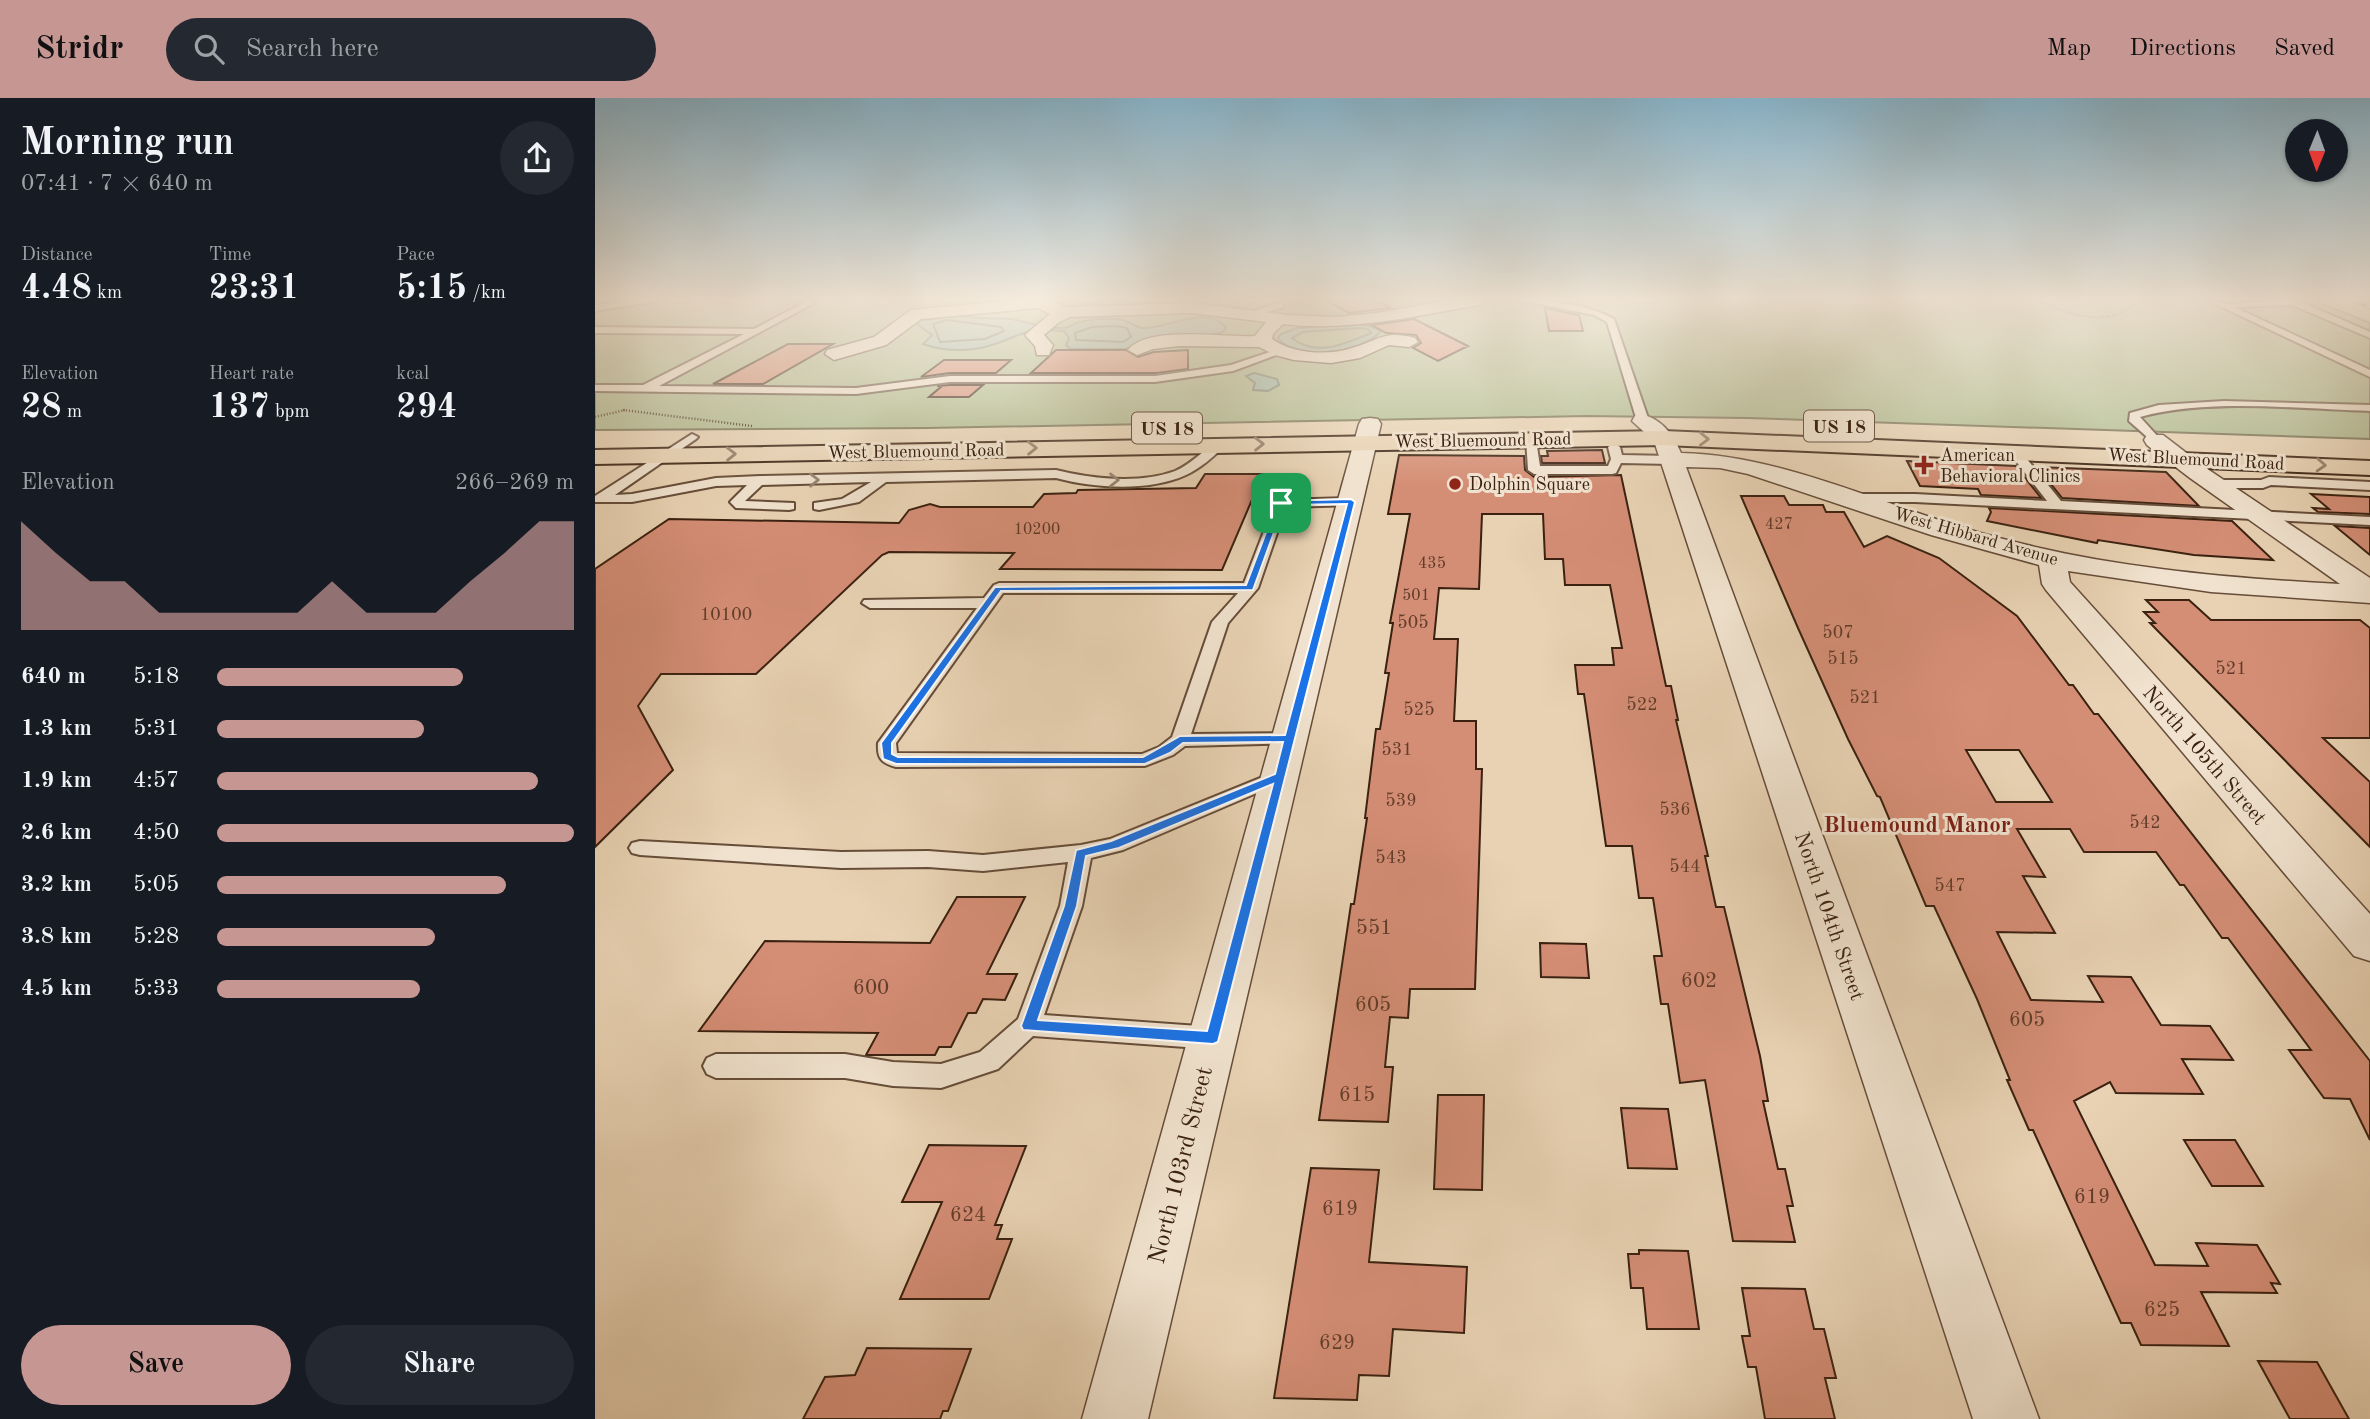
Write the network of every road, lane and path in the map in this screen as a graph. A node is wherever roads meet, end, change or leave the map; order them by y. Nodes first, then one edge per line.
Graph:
1 (698, 362) edge
2 (1251, 362) edge
3 (1621, 362) edge
4 (2344, 362) edge
5 (2370, 374) edge
6 (595, 388) edge
7 (646, 388) junction
8 (2195, 406) junction
9 (2370, 408) edge
10 (2332, 412) junction
11 (2370, 416) edge
12 (595, 417) edge
13 (753, 426) dead end
14 (1368, 433) junction
15 (692, 437) junction
16 (595, 439) edge
17 (2155, 440) junction
18 (1642, 443) junction
19 (1219, 445) junction
20 (2014, 450) junction
21 (663, 456) junction
22 (595, 457) edge
23 (2180, 459) junction
24 (2368, 468) edge
25 (883, 478) junction
26 (760, 480) junction
27 (2215, 484) junction
28 (1850, 498) junction
29 (598, 501) edge
30 (1351, 502) junction
31 (2057, 505) junction
32 (789, 506) dead end
33 (819, 506) dead end
34 (2261, 516) junction
35 (2370, 522) edge
36 (2052, 560) junction
37 (1249, 588) junction
38 (2370, 593) edge
39 (870, 603) dead end
40 (989, 603) junction
41 (1180, 740) junction
42 (1285, 758) junction
43 (640, 848) dead end
44 (1081, 853) junction
45 (2370, 944) edge
46 (1028, 1026) junction
47 (1213, 1038) junction
48 (716, 1066) dead end
49 (1115, 1419) edge
50 (2006, 1419) edge

1 - 7 lane
2 - 7 lane
3 - 18 lane
4 - 5 lane
6 - 7 lane
8 - 10 lane
8 - 10 lane
8 - 17 lane
9 - 10 lane
10 - 11 lane
12 - 13 path
14 - 15 main road, West Bluemound Road / US 18
14 - 18 main road, West Bluemound Road / US 18
14 - 18 main road, West Bluemound Road / US 18
19 -> 14 main road, West Bluemound Road / US 18
14 - 30 street, North 103rd Street
15 - 16 main road, West Bluemound Road / US 18
15 - 21 lane
17 - 18 main road, West Bluemound Road / US 18
17 - 23 street
17 - 24 main road, West Bluemound Road / US 18
18 -> 20 main road, West Bluemound Road / US 18
18 - 28 street, West Hibbard Avenue
18 - 50 street, North 104th Street
21 -> 19 main road, West Bluemound Road / US 18
25 -> 19 lane
20 - 23 main road, West Bluemound Road / US 18
20 - 31 lane
21 - 22 main road, West Bluemound Road / US 18
21 - 29 lane
23 -> 24 main road, West Bluemound Road / US 18
23 - 27 street
24 - 27 lane
26 -> 25 lane
25 - 33 lane
26 - 29 lane
26 - 32 lane
27 - 34 street
28 - 31 lane
28 - 36 street, West Hibbard Avenue
30 - 37 lane
30 - 42 street, North 103rd Street
31 - 34 lane
34 - 35 lane
34 - 38 street
36 - 38 street, West Hibbard Avenue
36 - 45 street, North 105th Street
37 - 40 lane
37 - 41 lane
39 - 40 lane
40 - 41 lane
41 - 42 lane
42 - 44 lane
42 - 47 street, North 103rd Street
43 - 44 lane
44 - 46 lane
46 - 47 lane
46 - 48 lane
47 - 49 street, North 103rd Street

